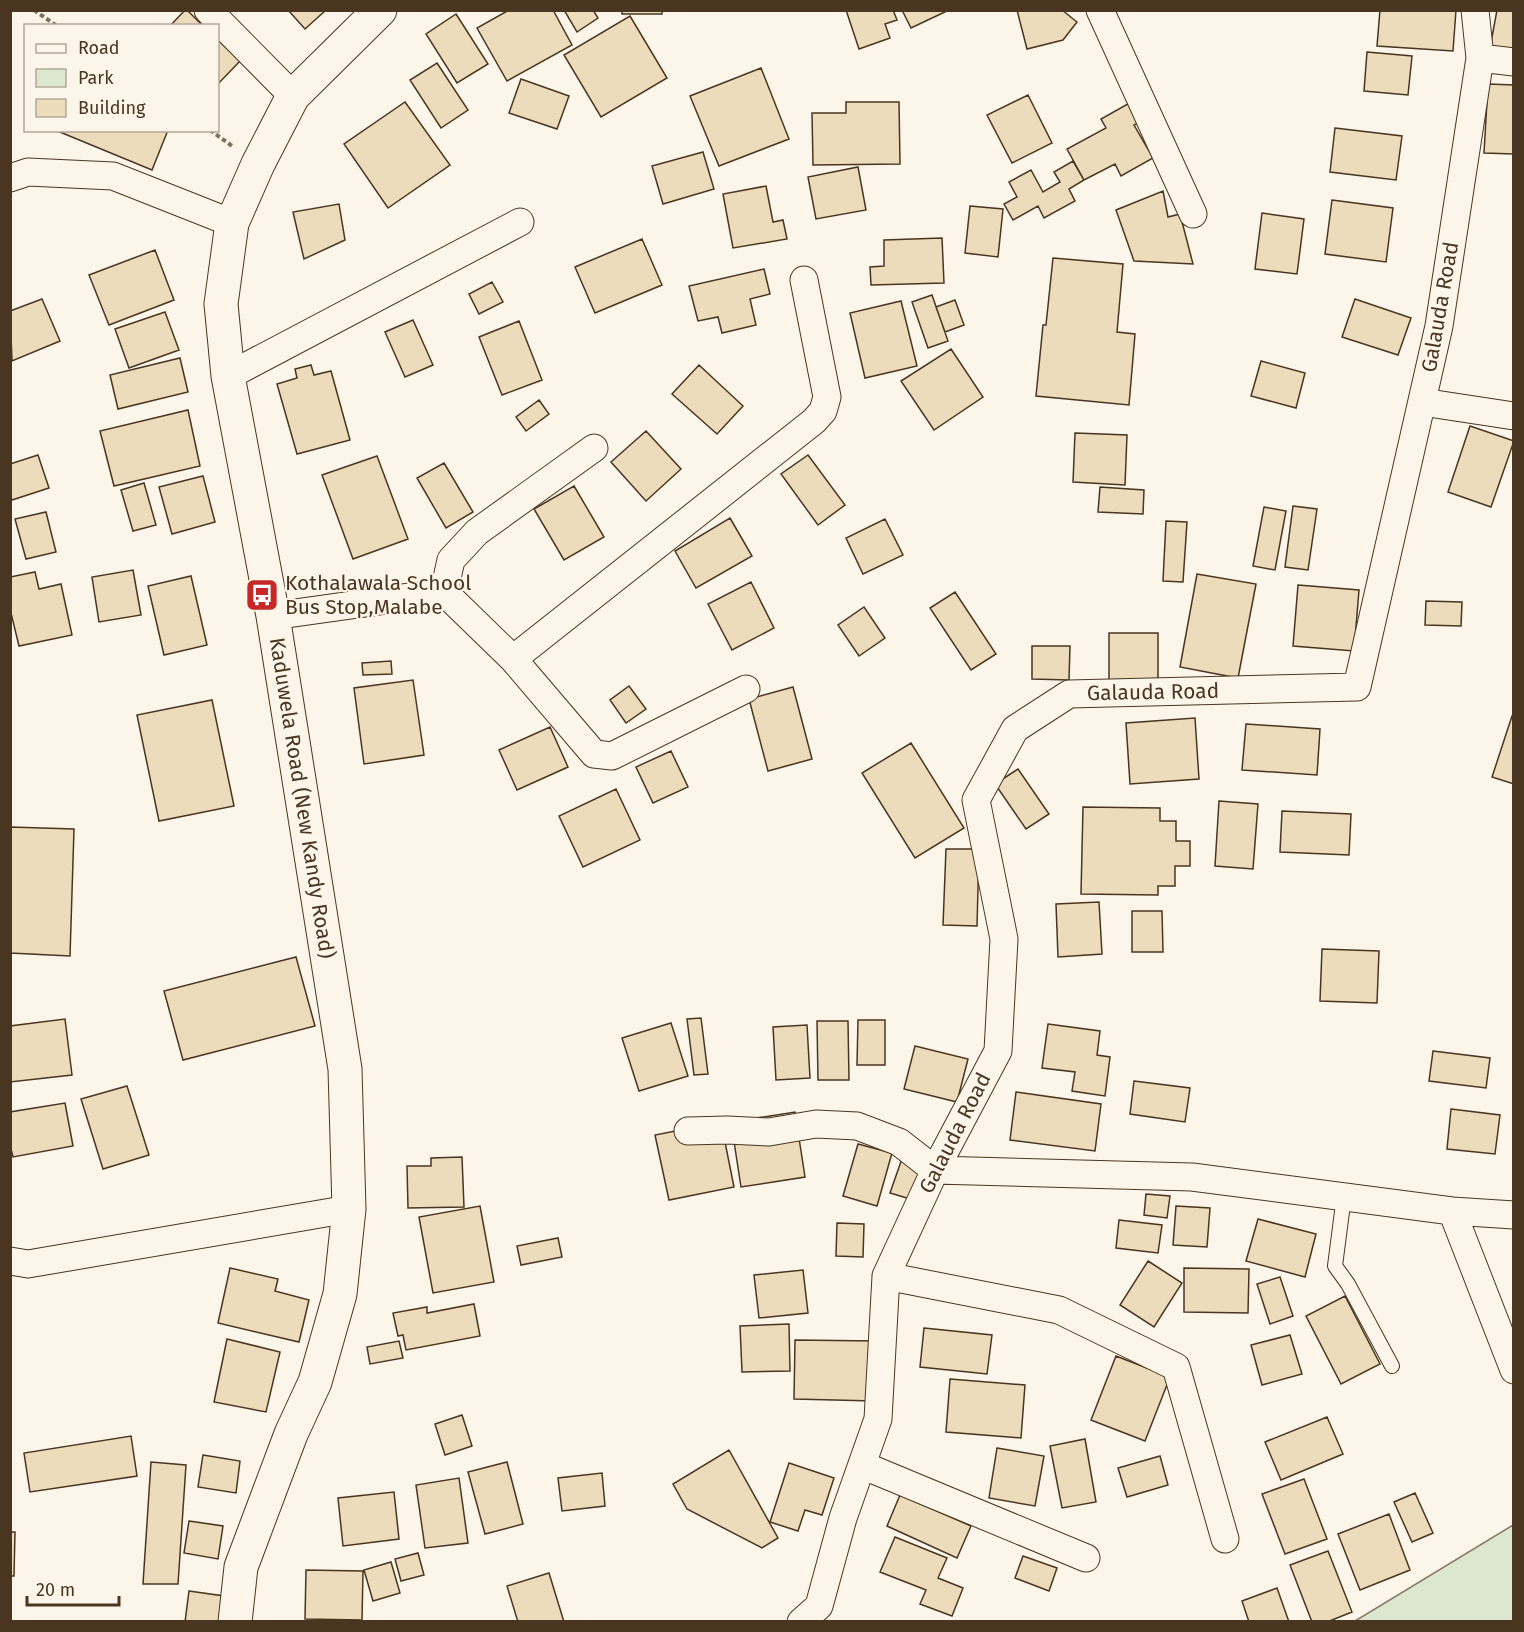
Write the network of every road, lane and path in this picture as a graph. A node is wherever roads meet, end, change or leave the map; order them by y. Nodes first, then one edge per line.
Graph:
1 (34, 10) edge
2 (208, 10) edge
3 (380, 10) edge
4 (1100, 10) edge
5 (1474, 10) edge
6 (54, 24) edge
7 (1480, 58) junction
8 (1514, 62) edge
9 (293, 96) junction
10 (10, 178) edge
11 (1193, 214) dead end
12 (520, 222) dead end
13 (232, 223) junction
14 (804, 280) dead end
15 (228, 376) junction
16 (1422, 402) junction
17 (1514, 416) edge
18 (594, 448) dead end
19 (444, 592) junction
20 (273, 616) junction
21 (513, 659) junction
22 (746, 689) dead end
23 (688, 1131) dead end
24 (934, 1170) junction
25 (1344, 1196) junction
26 (349, 1209) junction
27 (1452, 1211) junction
28 (1514, 1215) edge
29 (10, 1261) edge
30 (886, 1276) junction
31 (1392, 1366) dead end
32 (1514, 1370) edge
33 (862, 1465) junction
34 (1225, 1539) dead end
35 (1086, 1558) dead end
36 (235, 1622) edge
37 (801, 1622) edge

1 - 6 path
2 - 9 street
3 - 9 main road, Kaduwela Road (New Kandy Road)
4 - 11 street
5 - 7 street, Galauda Road
7 - 8 street
7 - 16 street, Galauda Road
9 - 13 main road, Kaduwela Road (New Kandy Road)
10 - 13 street
12 - 15 street
13 - 15 main road, Kaduwela Road (New Kandy Road)
14 - 21 street
15 - 20 main road, Kaduwela Road (New Kandy Road)
16 - 17 street
16 - 24 street, Galauda Road
18 - 19 street
19 - 20 street
19 - 21 street
20 - 26 main road, Kaduwela Road (New Kandy Road)
21 - 22 street
23 - 24 street
24 - 25 street
24 - 30 street, Galauda Road
25 - 27 street
25 - 31 lane
26 - 29 street
26 - 36 main road, Kaduwela Road (New Kandy Road)
27 - 28 street
27 - 32 street
30 - 33 street, Galauda Road
30 - 34 street
33 - 35 street
33 - 37 street, Galauda Road

